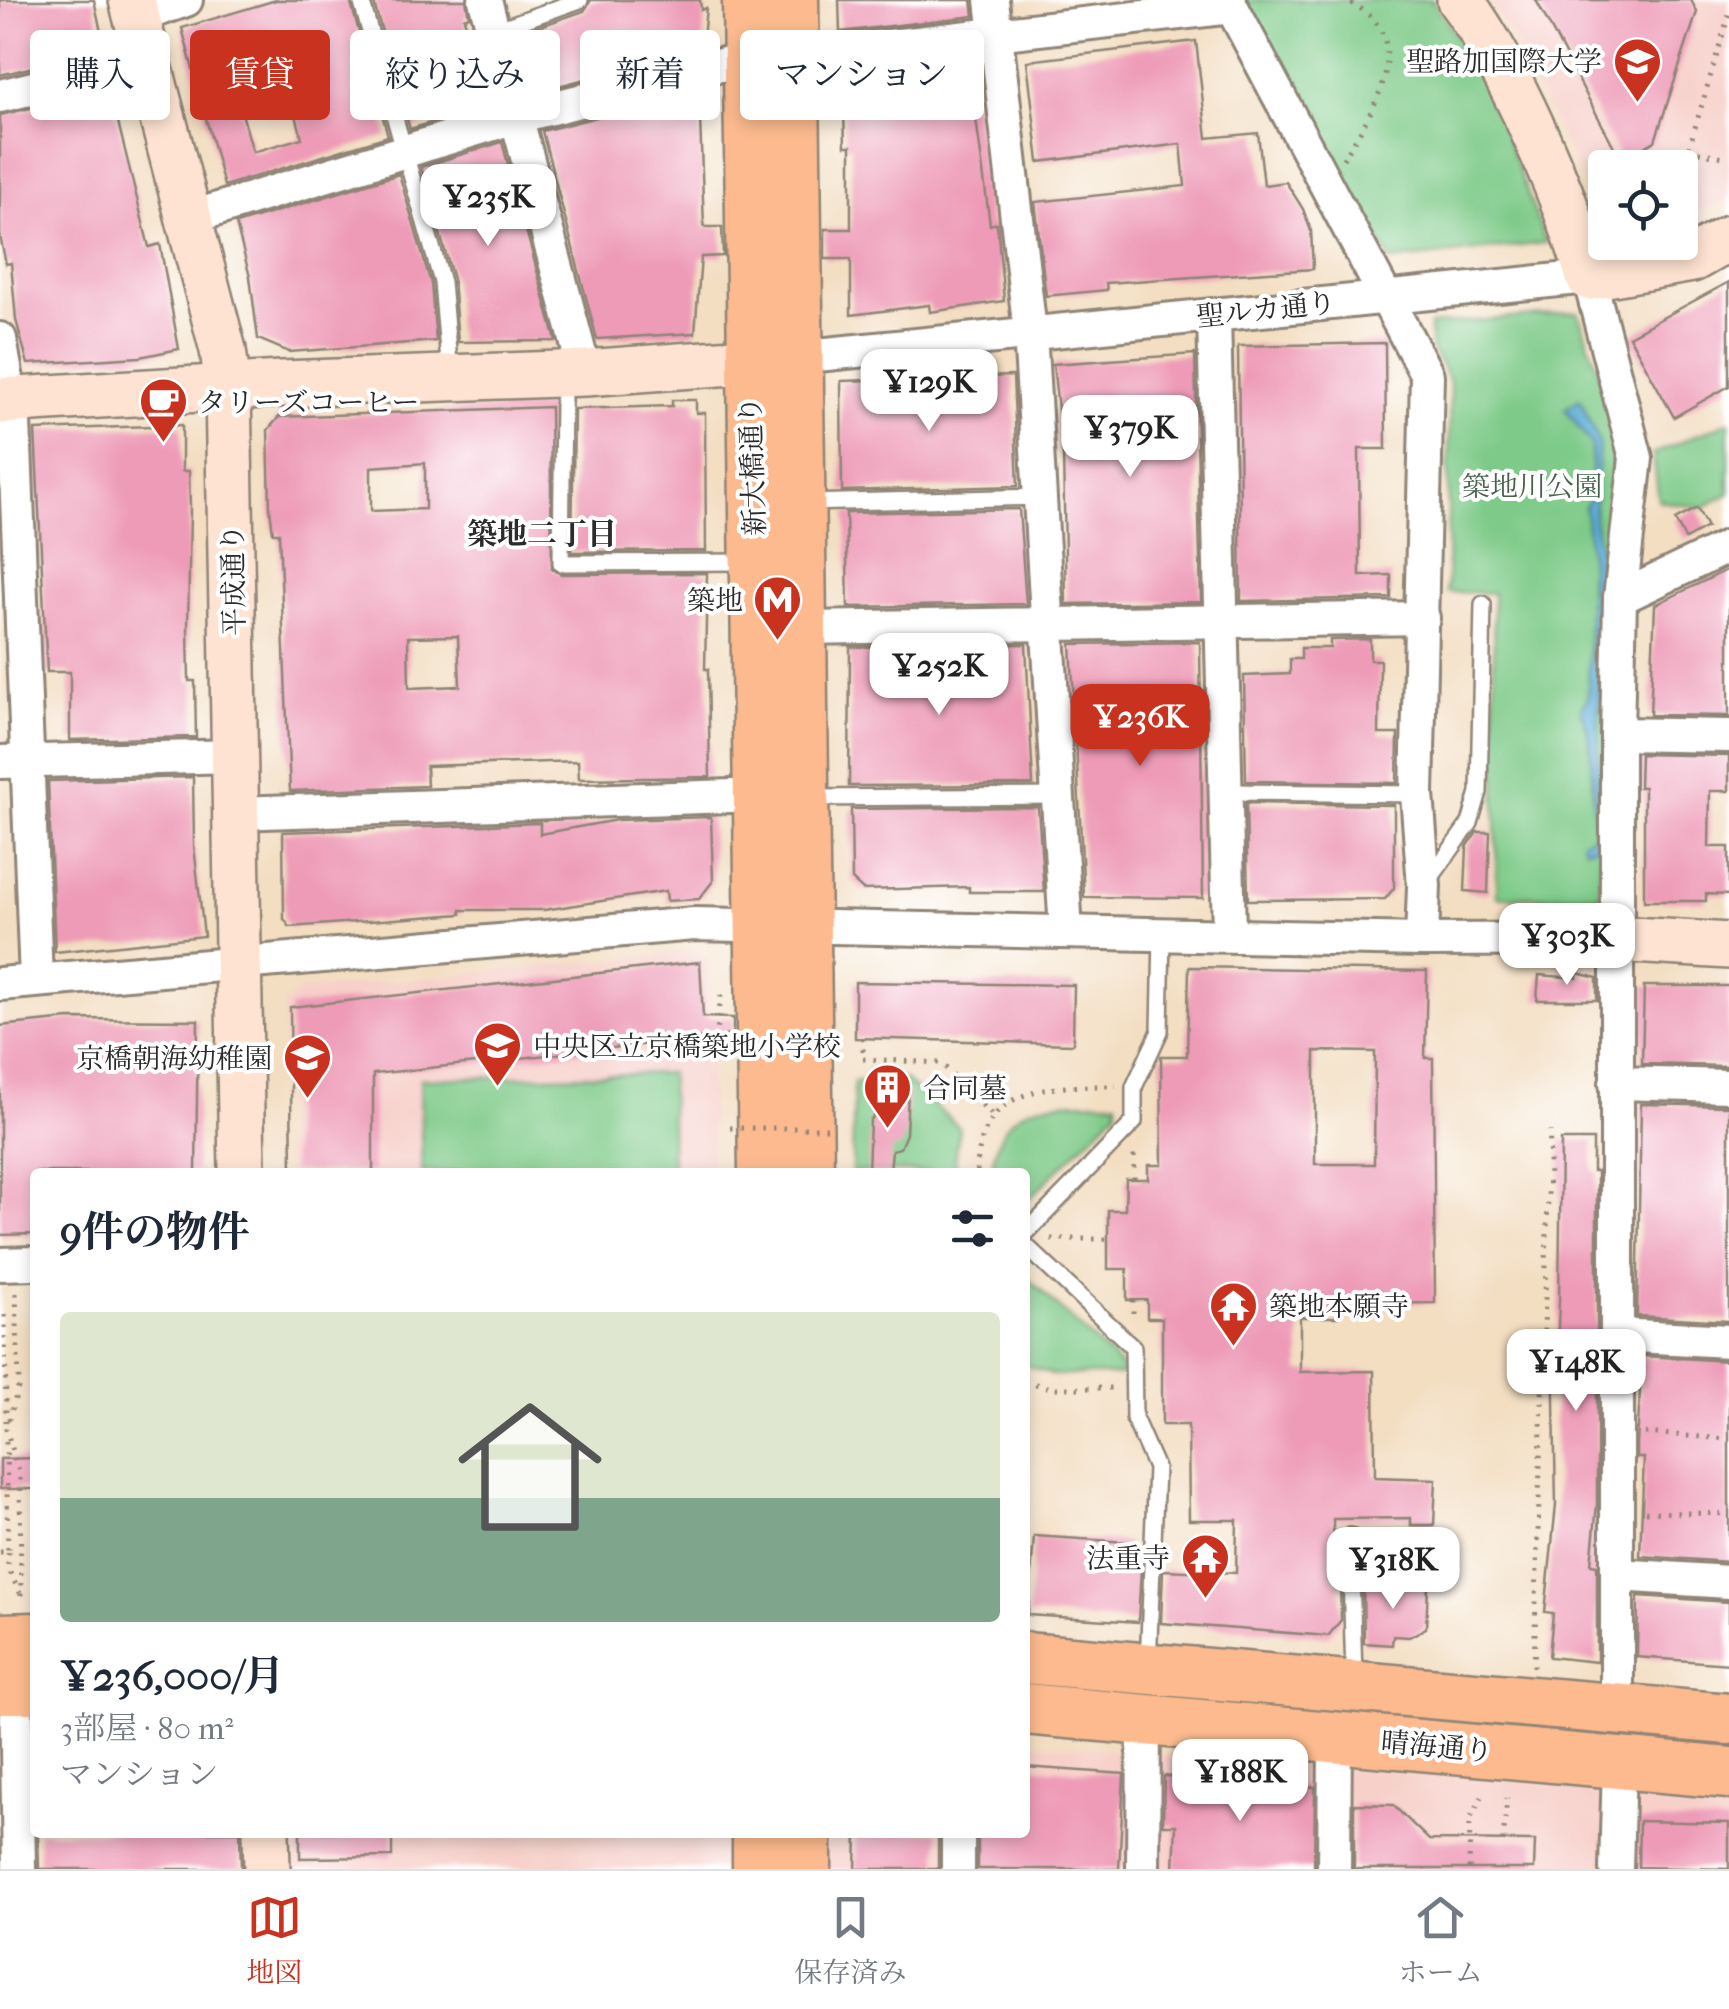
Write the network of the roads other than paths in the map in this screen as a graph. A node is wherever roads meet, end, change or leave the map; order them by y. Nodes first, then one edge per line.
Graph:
1 (186, 0) edge
2 (361, 0) edge
3 (580, 0) edge
4 (748, 0) edge
5 (793, 0) edge
6 (992, 0) edge
7 (1460, 0) edge
8 (1230, 4) edge
9 (134, 8) edge
10 (489, 16) edge
11 (760, 30) edge
12 (782, 30) edge
13 (996, 33) junction
14 (984, 34) edge
15 (740, 65) edge
16 (30, 89) edge
17 (0, 96) edge
18 (560, 106) edge
19 (164, 120) edge
20 (503, 120) edge
21 (517, 120) edge
22 (771, 120) edge
23 (406, 150) junction
24 (189, 218) junction
25 (1729, 238) edge
26 (1590, 277) junction
27 (1388, 295) junction
28 (1214, 316) junction
29 (1030, 332) junction
30 (0, 339) edge
31 (773, 360) junction
32 (450, 378) junction
33 (574, 386) junction
34 (228, 388) junction
35 (6, 401) edge
36 (1040, 497) junction
37 (800, 503) junction
38 (1729, 546) edge
39 (755, 562) junction
40 (10, 573) edge
41 (1620, 598) junction
42 (1483, 604) dead end
43 (1422, 618) junction
44 (1222, 621) junction
45 (1047, 624) junction
46 (802, 628) junction
47 (1618, 734) junction
48 (1729, 736) edge
49 (236, 756) junction
50 (14, 761) edge
51 (1226, 792) junction
52 (1418, 794) junction
53 (783, 796) junction
54 (1058, 796) junction
55 (237, 813) junction
56 (1424, 886) junction
57 (785, 928) junction
58 (1066, 932) junction
59 (1162, 933) junction
60 (1229, 934) junction
61 (1616, 939) junction
62 (1422, 940) junction
63 (1729, 946) edge
64 (238, 966) junction
65 (36, 980) junction
66 (0, 984) edge
67 (1616, 1083) junction
68 (1729, 1086) edge
69 (242, 1168) edge
70 (764, 1168) edge
71 (808, 1168) edge
72 (1030, 1229) edge
73 (1030, 1250) edge
74 (1617, 1335) junction
75 (1729, 1341) edge
76 (1350, 1536) dead end
77 (1617, 1575) junction
78 (1729, 1582) edge
79 (30, 1638) edge
80 (0, 1639) edge
81 (1030, 1658) edge
82 (1148, 1668) junction
83 (1354, 1687) junction
84 (17, 1688) edge
85 (1030, 1709) edge
86 (1617, 1710) junction
87 (1729, 1718) edge
88 (1144, 1720) junction
89 (1335, 1737) junction
90 (1619, 1763) junction
91 (1729, 1773) edge
92 (266, 1838) edge
93 (758, 1838) edge
94 (806, 1838) edge
95 (958, 1838) edge
96 (18, 1869) edge
97 (267, 1869) edge
98 (756, 1869) edge
99 (806, 1869) edge
100 (958, 1869) edge
101 (1143, 1869) edge
102 (1334, 1869) edge
103 (1616, 1869) edge

1 - 9 street
2 - 23 lane
3 - 10 lane
4 - 11 main road, 新大橋通り
5 - 12 main road, 新大橋通り
6 - 13 street
7 - 26 street
8 - 13 street
8 - 27 street
13 - 14 street
13 - 29 street
15 - 18 street
16 - 17 street
19 - 24 street, 平成通り
20 - 23 street
21 - 33 street
22 - 31 main road, 新大橋通り
23 - 24 street
23 - 32 lane
24 - 34 street, 平成通り
25 - 26 street, 聖ルカ通り
26 - 27 street, 聖ルカ通り
26 - 41 street
27 - 28 street, 聖ルカ通り
27 - 43 street
28 - 29 street, 聖ルカ通り
28 - 44 street
29 - 31 street, 聖ルカ通り
29 - 36 street
30 - 35 street
31 - 33 street
31 - 37 main road, 新大橋通り
31 - 39 main road, 新大橋通り
32 - 33 street
32 - 34 street
33 - 39 lane
34 - 35 street
34 - 49 street, 平成通り
35 - 40 street
36 - 37 lane
36 - 45 street
37 - 46 main road, 新大橋通り
38 - 41 street
39 - 53 main road, 新大橋通り
40 - 50 street
41 - 47 street
42 - 56 lane
43 - 44 street
43 - 52 street
44 - 45 street
44 - 51 street
45 - 46 street
45 - 54 street
46 - 53 main road, 新大橋通り
47 - 48 street
47 - 61 street
49 - 50 street
49 - 55 street, 平成通り
50 - 65 street
51 - 52 lane
51 - 60 street
52 - 56 street
53 - 54 lane
53 - 55 street
53 - 57 main road, 新大橋通り
54 - 58 street
55 - 64 street, 平成通り
56 - 62 street
57 - 58 street
57 - 64 street
57 - 70 main road, 新大橋通り
57 - 71 main road, 新大橋通り
58 - 59 street
59 - 60 street
59 - 72 lane
60 - 62 street
61 - 62 street
61 - 63 street
61 - 67 street
64 - 65 street
64 - 69 street, 平成通り
65 - 66 street
67 - 68 street
67 - 74 street
73 - 82 lane
74 - 75 street
74 - 77 street
76 - 83 lane
77 - 78 street
77 - 86 street
79 - 80 main road
81 - 82 main road, 晴海通り
82 - 83 main road, 晴海通り
83 - 86 main road, 晴海通り
84 - 96 street
85 - 88 main road, 晴海通り
86 - 87 main road, 晴海通り
88 - 89 main road, 晴海通り
88 - 101 street
89 - 90 main road, 晴海通り
89 - 102 street
90 - 91 main road, 晴海通り
90 - 103 street
92 - 97 street
93 - 98 main road
94 - 99 main road
95 - 100 street

